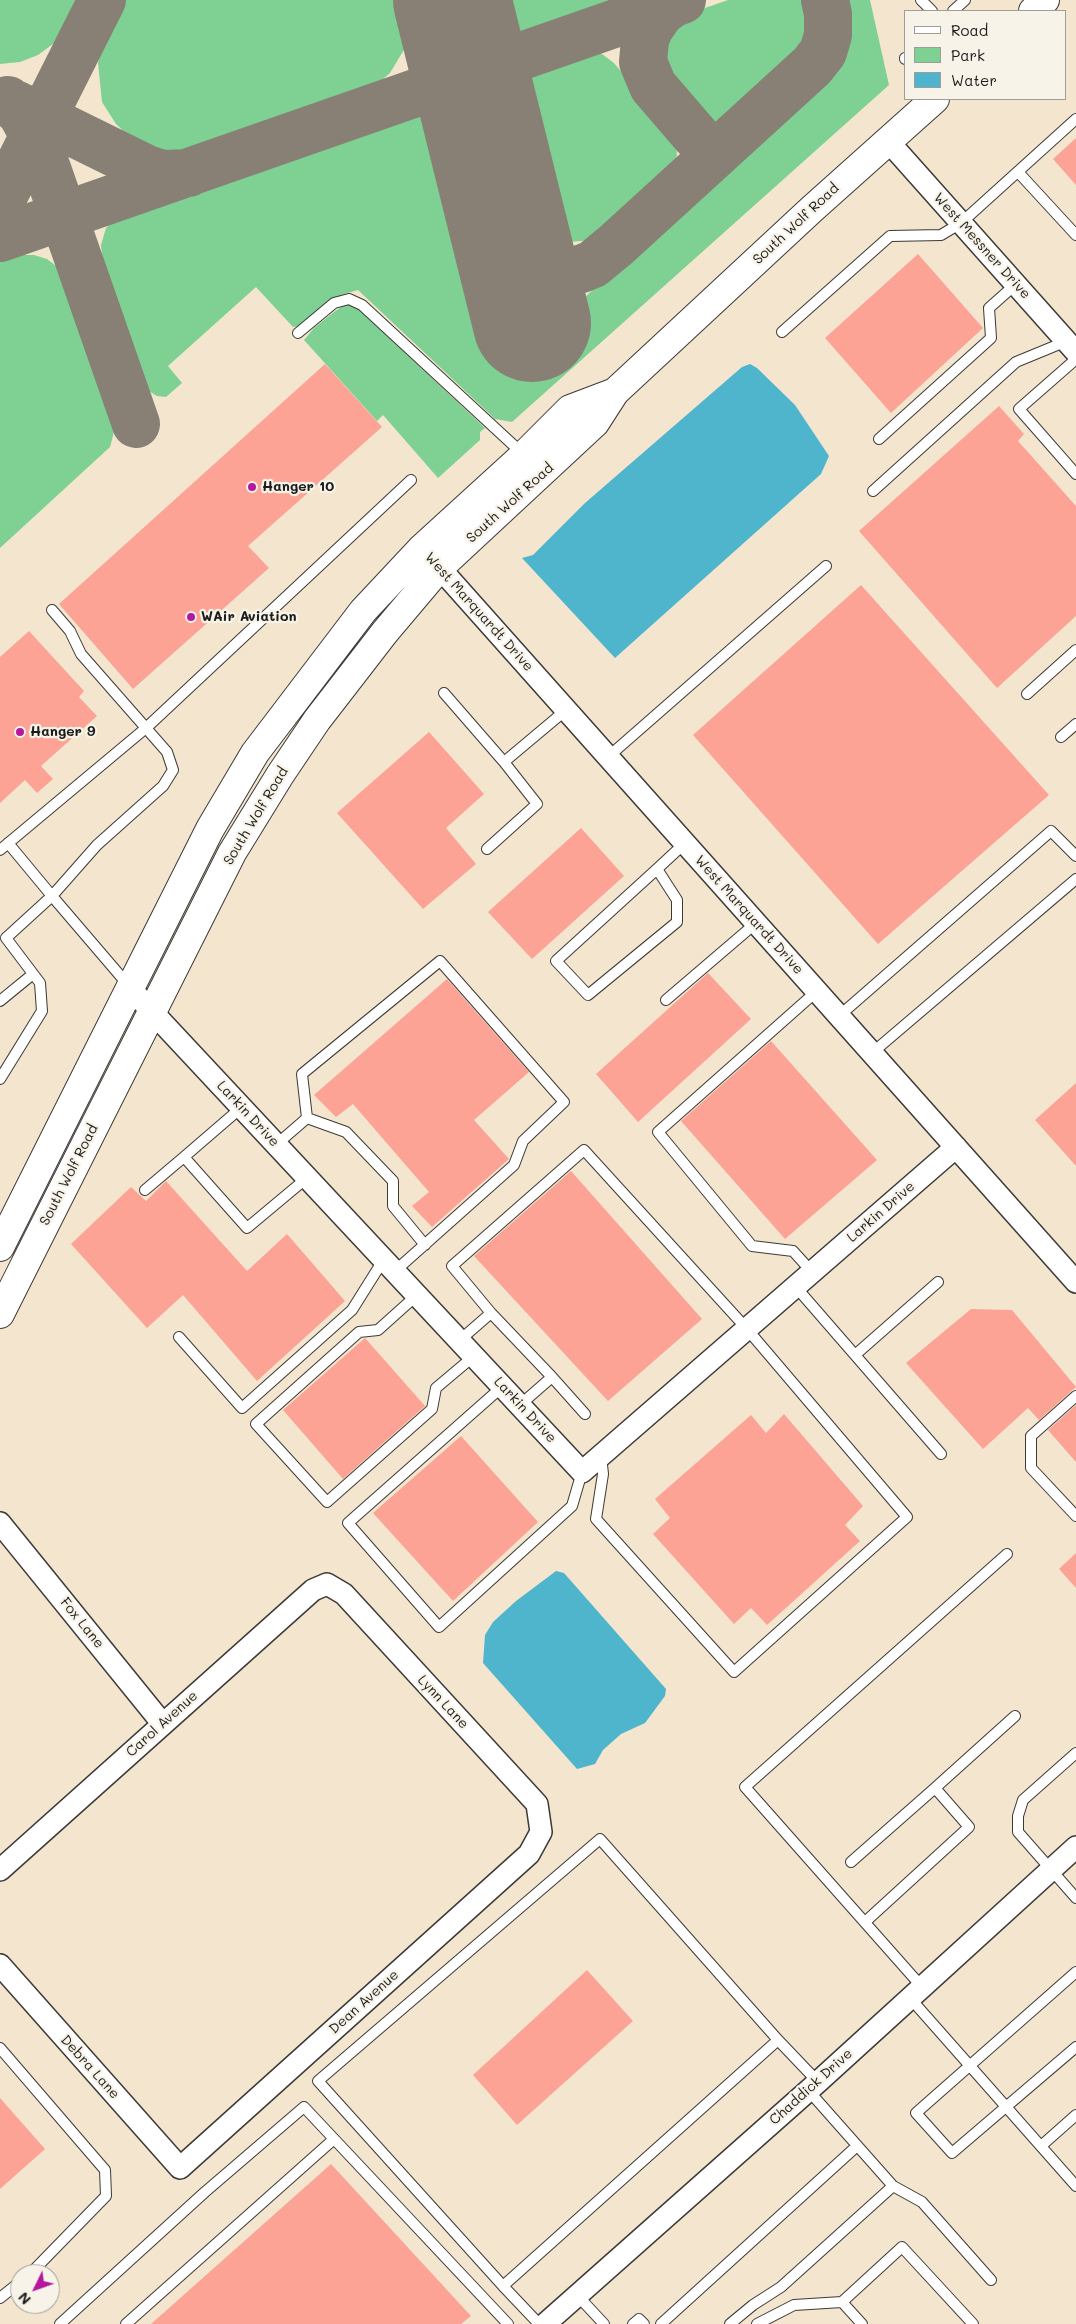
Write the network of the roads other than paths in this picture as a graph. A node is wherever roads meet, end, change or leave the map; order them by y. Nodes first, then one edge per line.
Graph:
1 (922, 0) edge
2 (965, 0) edge
3 (1045, 0) edge
4 (931, 10) edge
5 (953, 10) edge
6 (1034, 10) edge
7 (934, 100) edge
8 (1076, 120) edge
9 (888, 140) junction
10 (1018, 172) junction
11 (961, 223) junction
12 (1076, 235) edge
13 (1016, 284) junction
14 (782, 332) dead end
15 (298, 333) dead end
16 (1073, 351) edge
17 (615, 392) junction
18 (879, 438) dead end
19 (524, 455) junction
20 (1076, 474) edge
21 (411, 480) dead end
22 (873, 491) dead end
23 (422, 548) junction
24 (826, 566) dead end
25 (439, 568) junction
26 (52, 610) dead end
27 (1076, 650) edge
28 (444, 694) dead end
29 (1028, 694) dead end
30 (566, 710) junction
31 (1076, 724) edge
32 (146, 728) junction
33 (1061, 737) dead end
34 (608, 757) junction
35 (504, 762) junction
36 (8, 843) junction
37 (685, 843) junction
38 (487, 849) dead end
39 (0, 850) edge
40 (1076, 856) edge
41 (657, 869) junction
42 (1076, 878) edge
43 (52, 896) junction
44 (756, 923) junction
45 (3, 938) edge
46 (33, 974) junction
47 (129, 987) junction
48 (817, 991) junction
49 (666, 1000) dead end
50 (0, 1001) edge
51 (151, 1010) junction
52 (839, 1016) junction
53 (872, 1053) junction
54 (0, 1079) edge
55 (242, 1106) junction
56 (306, 1118) junction
57 (276, 1144) junction
58 (956, 1147) junction
59 (184, 1157) junction
60 (308, 1177) junction
61 (145, 1190) dead end
62 (425, 1245) junction
63 (0, 1247) edge
64 (390, 1265) junction
65 (1072, 1271) edge
66 (812, 1272) junction
67 (938, 1282) dead end
68 (795, 1286) junction
69 (417, 1295) junction
70 (491, 1313) junction
71 (0, 1314) edge
72 (747, 1328) junction
73 (179, 1337) dead end
74 (467, 1348) junction
75 (855, 1355) junction
76 (552, 1377) junction
77 (503, 1386) junction
78 (1076, 1396) edge
79 (520, 1405) junction
80 (585, 1414) dead end
81 (941, 1454) dead end
82 (601, 1455) junction
83 (582, 1472) junction
84 (1076, 1516) edge
85 (0, 1523) edge
86 (1007, 1554) dead end
87 (327, 1584) joint
88 (1015, 1716) dead end
89 (162, 1723) junction
90 (1076, 1753) edge
91 (935, 1788) junction
92 (542, 1832) joint
93 (1076, 1847) edge
94 (852, 1862) dead end
95 (0, 1870) edge
96 (1051, 1870) junction
97 (1076, 1898) edge
98 (865, 1922) junction
99 (0, 1965) edge
100 (1076, 1972) edge
101 (916, 1992) junction
102 (778, 2040) junction
103 (1076, 2047) edge
104 (0, 2048) edge
105 (970, 2065) junction
106 (813, 2086) junction
107 (1007, 2107) junction
108 (1076, 2115) edge
109 (334, 2139) junction
110 (857, 2146) junction
111 (1041, 2146) junction
112 (180, 2168) joint
113 (893, 2186) junction
114 (1076, 2186) edge
115 (40, 2264) edge
116 (991, 2280) dead end
117 (503, 2286) junction
118 (10, 2290) edge
119 (577, 2295) junction
120 (0, 2298) edge
121 (842, 2302) junction
122 (60, 2324) edge
123 (126, 2324) edge
124 (508, 2324) edge
125 (539, 2324) edge
126 (545, 2324) edge
127 (604, 2324) edge
128 (633, 2324) edge
129 (644, 2324) edge
130 (661, 2324) edge
131 (730, 2324) edge
132 (757, 2324) edge
133 (862, 2324) edge
134 (973, 2324) edge

1 - 4 lane
2 - 5 lane
3 - 6 main road
7 - 9 main road, South Wolf Road
8 - 10 lane
9 - 11 street, West Messner Drive
9 - 17 main road, South Wolf Road
10 - 11 lane
10 - 12 lane
11 - 13 street, West Messner Drive
11 - 14 lane
13 - 16 street, West Messner Drive
13 - 18 lane
15 - 19 lane
16 - 20 lane
16 - 22 lane
17 - 19 main road, South Wolf Road
17 - 25 main road, South Wolf Road
19 - 23 main road, South Wolf Road
21 - 32 lane
23 - 25 street, West Marquardt Drive
23 - 47 main road, South Wolf Road
24 - 34 lane
25 - 30 street, West Marquardt Drive
25 - 51 main road, South Wolf Road
26 - 32 lane
27 - 29 lane
28 - 35 lane
30 - 34 street, West Marquardt Drive
30 - 35 lane
31 - 33 lane
32 - 36 lane
32 - 43 lane
34 - 37 street, West Marquardt Drive
35 - 38 lane
36 - 39 lane
36 - 43 lane
37 - 41 lane
37 - 44 street, West Marquardt Drive
40 - 52 lane
41 - 41 lane
42 - 53 lane
43 - 45 lane
43 - 47 lane
44 - 48 street, West Marquardt Drive
44 - 49 lane
45 - 46 lane
46 - 50 lane
46 - 54 lane
47 - 51 street, Larkin Drive
47 - 63 main road, South Wolf Road
48 - 52 street, West Marquardt Drive
48 - 66 lane
51 - 55 street, Larkin Drive
51 - 71 main road, South Wolf Road
52 - 53 street, West Marquardt Drive
53 - 58 street, West Marquardt Drive
55 - 57 street, Larkin Drive
55 - 59 lane
56 - 57 lane
56 - 62 lane
56 - 62 lane
57 - 60 street, Larkin Drive
58 - 65 street, West Marquardt Drive
58 - 66 street, Larkin Drive
59 - 60 lane
59 - 61 lane
60 - 64 street, Larkin Drive
62 - 64 lane
64 - 69 street, Larkin Drive
64 - 73 lane
66 - 68 street, Larkin Drive
67 - 75 lane
68 - 72 street, Larkin Drive
68 - 75 lane
69 - 74 street, Larkin Drive
69 - 74 lane
70 - 72 lane
70 - 74 lane
70 - 76 lane
72 - 82 street, Larkin Drive
72 - 82 lane
74 - 77 street, Larkin Drive
75 - 81 lane
76 - 79 lane
76 - 80 lane
77 - 79 street, Larkin Drive
77 - 83 lane
78 - 84 lane
79 - 83 street, Larkin Drive
82 - 83 street, Larkin Drive
85 - 89 street, Fox Lane
86 - 98 lane
87 - 89 street, Carol Avenue
87 - 92 street, Lynn Lane
88 - 91 lane
89 - 95 street, Carol Avenue
90 - 96 lane
91 - 94 lane
91 - 98 lane
92 - 112 street, Dean Avenue
93 - 96 street, Chaddick Drive
96 - 97 lane
96 - 101 street, Chaddick Drive
98 - 101 lane
99 - 112 street, Debra Lane
100 - 105 lane
101 - 105 lane
101 - 106 street, Chaddick Drive
102 - 106 lane
102 - 117 lane
102 - 117 lane
103 - 107 lane
104 - 115 lane
105 - 107 lane
105 - 107 lane
106 - 110 lane
106 - 119 street, Chaddick Drive
107 - 111 lane
108 - 111 lane
109 - 122 lane
109 - 123 lane
109 - 124 lane
110 - 113 lane
110 - 130 lane
111 - 114 lane
113 - 116 lane
113 - 131 lane
117 - 125 lane
118 - 120 lane
119 - 126 street, Chaddick Drive
119 - 127 lane
121 - 132 lane
121 - 133 lane
121 - 134 lane
128 - 129 lane

